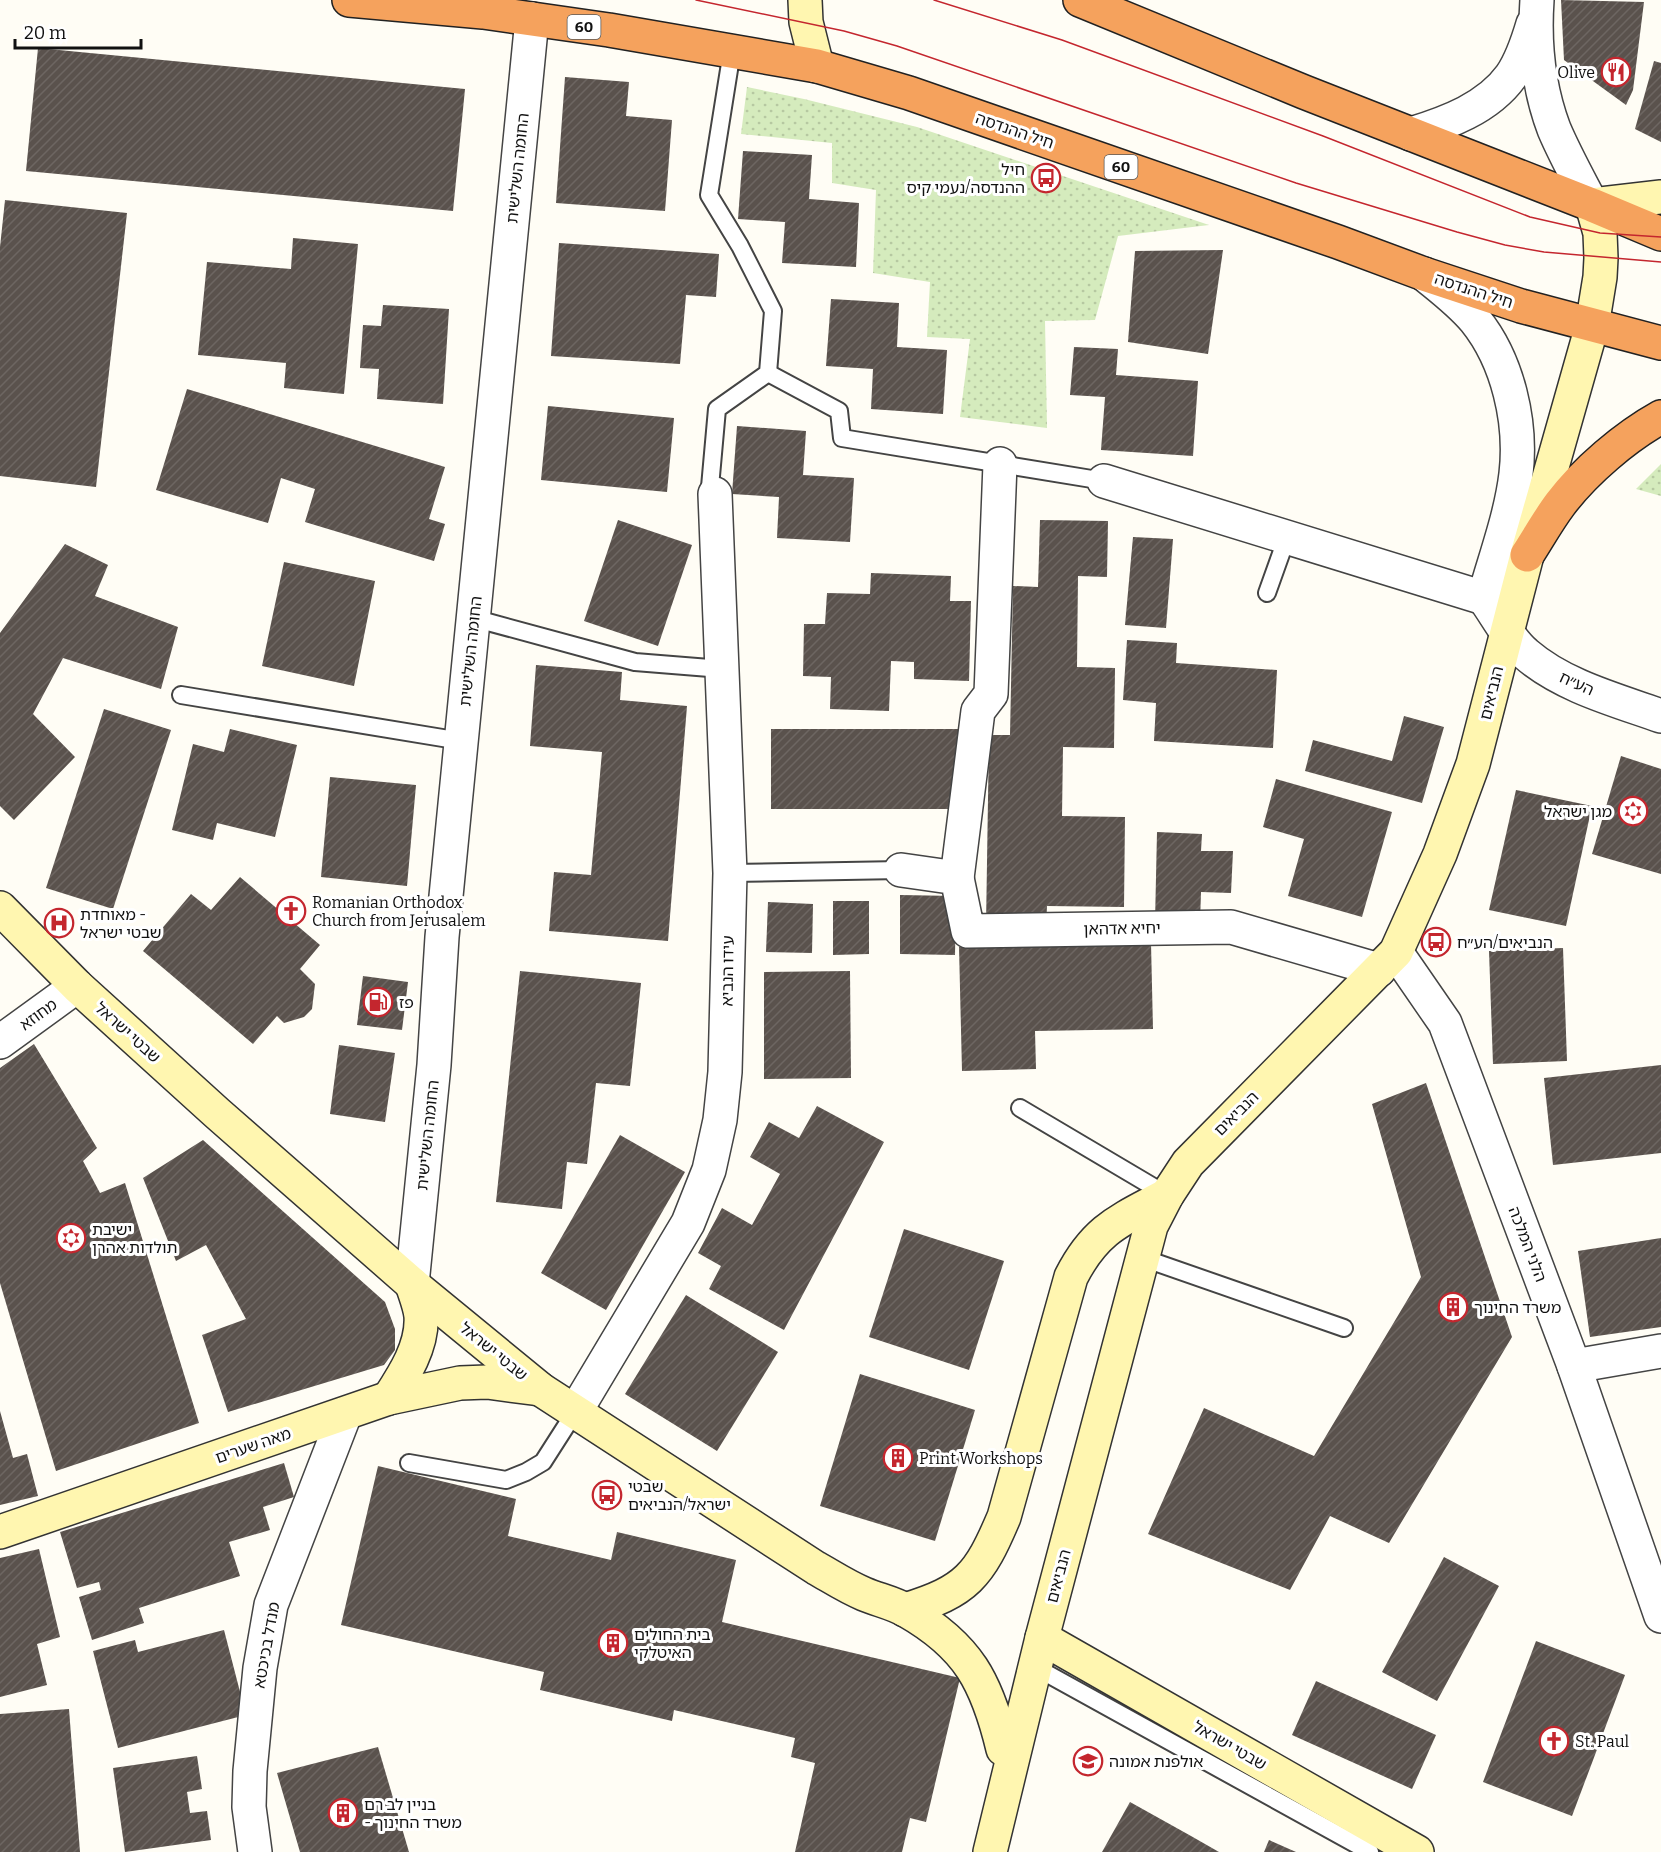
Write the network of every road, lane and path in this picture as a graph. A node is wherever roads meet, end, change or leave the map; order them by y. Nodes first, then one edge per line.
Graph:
1 (349, 0) edge
2 (805, 0) edge
3 (1080, 0) edge
4 (1536, 7) edge
5 (532, 19) junction
6 (732, 51) junction
7 (817, 66) junction
8 (1411, 134) junction
9 (1661, 197) edge
10 (1592, 204) junction
11 (1661, 234) edge
12 (1424, 274) junction
13 (1592, 326) junction
14 (1661, 343) edge
15 (768, 373) junction
16 (1661, 417) edge
17 (1000, 464) junction
18 (1104, 482) joint
19 (715, 494) joint
20 (1287, 537) junction
21 (1527, 555) junction
22 (1267, 593) dead end
23 (1484, 598) junction
24 (473, 618) junction
25 (1506, 630) junction
26 (722, 669) junction
27 (182, 695) dead end
28 (1661, 716) edge
29 (461, 741) junction
30 (901, 870) joint
31 (730, 873) junction
32 (957, 878) junction
33 (0, 908) edge
34 (1388, 961) junction
35 (77, 986) junction
36 (0, 1042) edge
37 (1020, 1108) dead end
38 (1167, 1195) junction
39 (1143, 1258) junction
40 (412, 1284) junction
41 (1344, 1328) dead end
42 (1661, 1351) edge
43 (1574, 1366) junction
44 (540, 1389) junction
45 (389, 1398) junction
46 (575, 1412) junction
47 (345, 1414) junction
48 (409, 1463) dead end
49 (0, 1532) edge
50 (905, 1610) junction
51 (1661, 1616) edge
52 (1038, 1653) junction
53 (1003, 1749) junction
54 (255, 1852) edge
55 (970, 1852) edge
56 (990, 1852) edge
57 (1370, 1852) edge
58 (1417, 1852) edge

1 - 5 highway, חיל ההנדסה / 60
2 - 7 street
3 - 8 highway
4 - 8 street
4 - 10 street
5 - 6 highway, חיל ההנדסה / 60
5 - 24 street, החומה השלישית
6 - 7 highway, חיל ההנדסה / 60
6 - 15 lane
7 - 12 highway, חיל ההנדסה / 60
8 - 10 highway
9 - 10 street
10 - 11 highway
10 - 13 street, הנביאים
12 - 13 highway, חיל ההנדסה / 60
12 - 23 street
13 - 14 highway, חיל ההנדסה / 60
13 - 21 street, הנביאים
15 - 17 lane
15 - 19 lane
16 - 21 highway
17 - 18 lane
17 - 32 street
18 - 20 street
19 - 26 street, עידו הנביא
20 - 22 lane
20 - 23 street
21 - 25 street, הנביאים
23 - 25 street
24 - 26 lane
24 - 29 street, החומה השלישית
25 - 28 street, הע״ח
25 - 34 street, הנביאים
26 - 31 street, עידו הנביא
27 - 29 lane
29 - 40 street, החומה השלישית
30 - 31 lane
30 - 32 street
31 - 46 street, עידו הנביא
32 - 34 street, יחיא אדהאן
33 - 35 street, שבטי ישראל
34 - 38 street, הנביאים
34 - 43 street, הלני המלכה
35 - 36 street, מחוזא
35 - 40 street, שבטי ישראל
37 - 38 lane
38 - 39 street, הנביאים
38 - 50 street
39 - 41 lane
39 - 52 street, הנביאים
40 - 44 street, שבטי ישראל
40 - 45 street
42 - 43 street
43 - 51 street, הלני המלכה
44 - 45 street, מאה שערים
44 - 46 street, שבטי ישראל
45 - 47 street, מאה שערים
46 - 48 lane
46 - 50 street, שבטי ישראל
47 - 49 street, מאה שערים
47 - 54 street, מנדל בכיכטא
50 - 53 street, שבטי ישראל
52 - 53 street, הנביאים
52 - 56 street, הנביאים
52 - 57 lane, שבטי ישראל
52 - 58 street, שבטי ישראל
53 - 55 street, הנביאים

